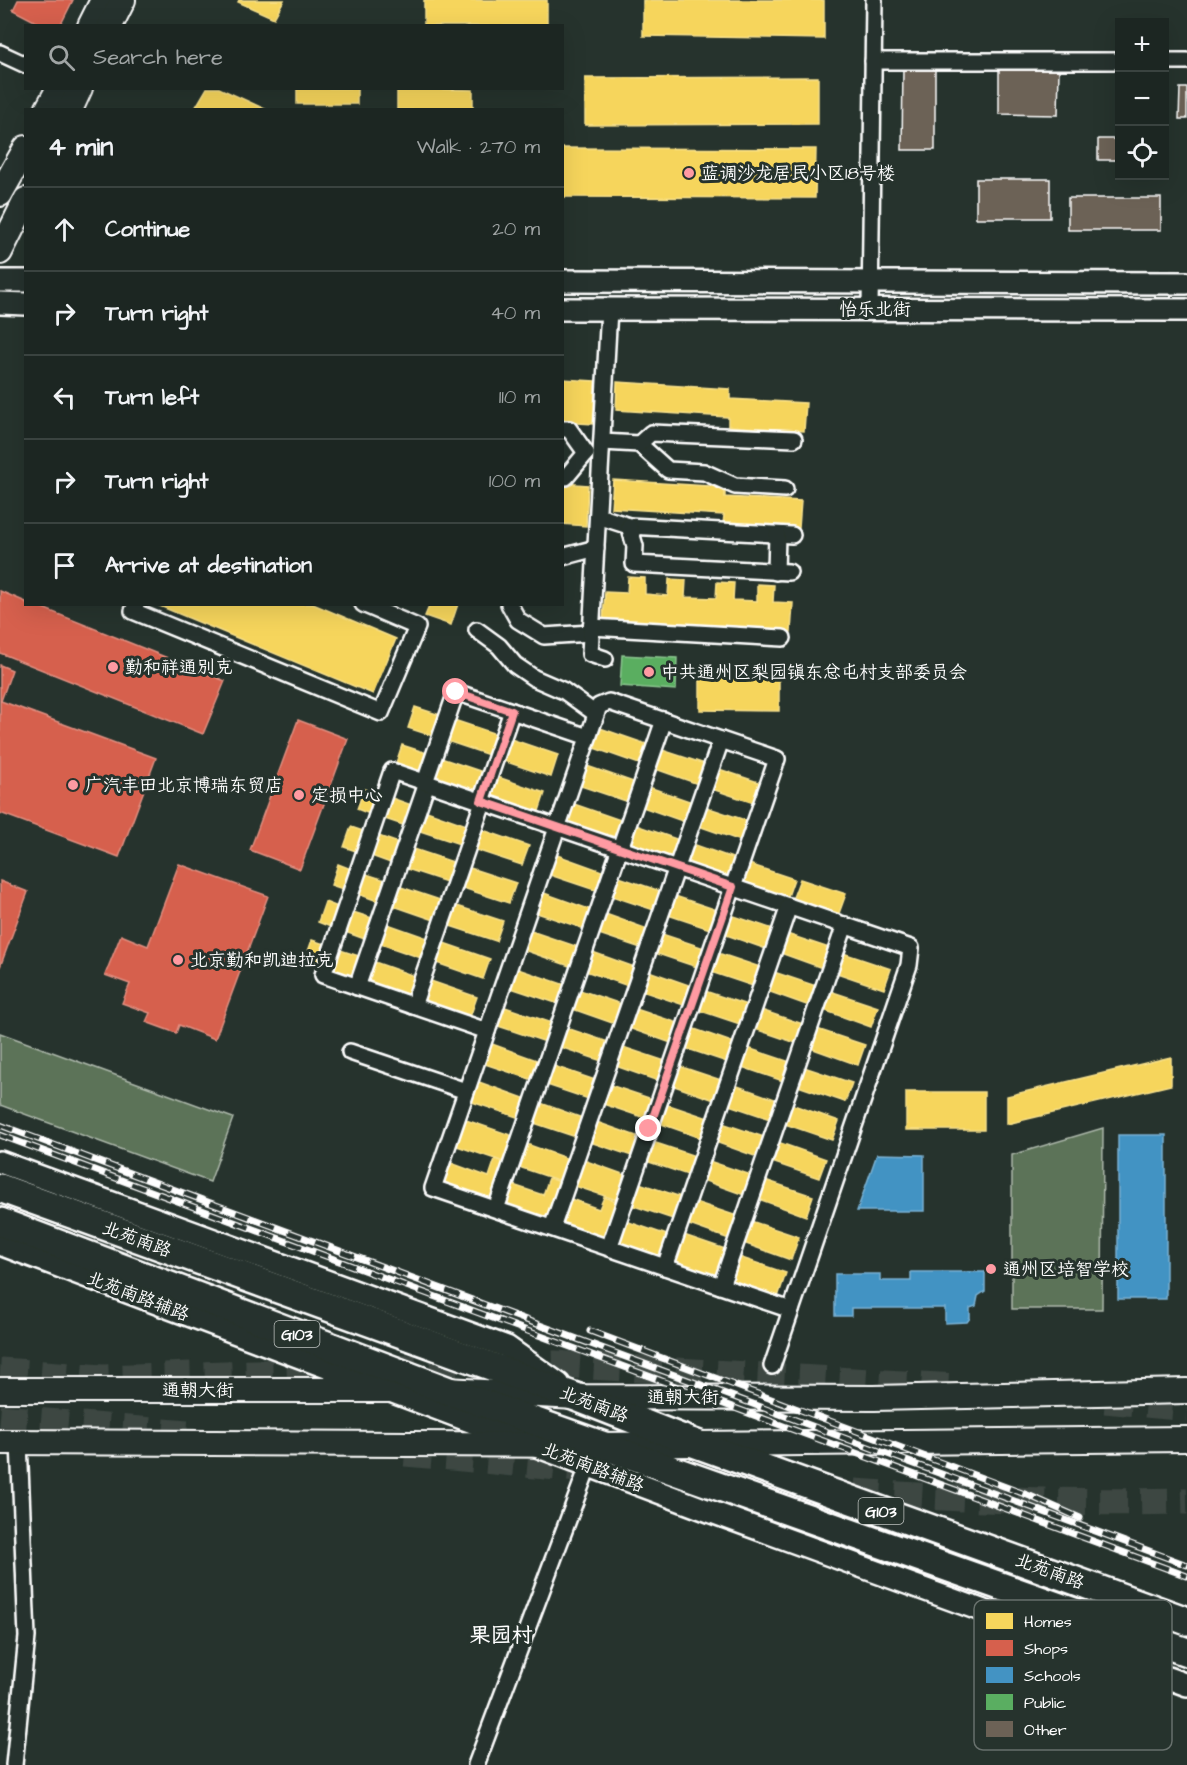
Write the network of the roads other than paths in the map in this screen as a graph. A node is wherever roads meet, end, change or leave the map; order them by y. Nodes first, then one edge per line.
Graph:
1 (103, 0) edge
2 (123, 0) edge
3 (874, 0) edge
4 (91, 24) edge
5 (111, 24) edge
6 (0, 53) edge
7 (873, 61) junction
8 (1115, 61) edge
9 (1169, 61) edge
10 (1187, 61) edge
11 (24, 64) edge
12 (58, 90) edge
13 (79, 90) edge
14 (48, 108) edge
15 (71, 108) edge
16 (24, 152) edge
17 (0, 194) edge
18 (24, 204) edge
19 (0, 252) edge
20 (0, 281) edge
21 (24, 281) edge
22 (564, 281) edge
23 (870, 282) junction
24 (1187, 283) edge
25 (0, 303) edge
26 (24, 304) edge
27 (564, 309) edge
28 (609, 309) junction
29 (870, 309) junction
30 (1187, 310) edge
31 (564, 429) edge
32 (794, 439) dead end
33 (639, 444) junction
34 (596, 449) junction
35 (564, 477) edge
36 (785, 489) dead end
37 (598, 516) junction
38 (629, 526) junction
39 (596, 548) junction
40 (564, 556) edge
41 (135, 606) edge
42 (370, 606) edge
43 (510, 606) edge
44 (477, 630) dead end
45 (591, 630) junction
46 (783, 638) dead end
47 (605, 659) dead end
48 (512, 711) junction
49 (596, 714) junction
50 (664, 720) junction
51 (588, 737) junction
52 (721, 740) junction
53 (426, 783) junction
54 (482, 802) junction
55 (557, 827) junction
56 (620, 849) junction
57 (676, 868) junction
58 (733, 887) junction
59 (789, 906) junction
60 (845, 926) junction
61 (357, 987) junction
62 (413, 1006) junction
63 (487, 1031) junction
64 (350, 1052) dead end
65 (466, 1091) junction
66 (0, 1162) edge
67 (0, 1188) edge
68 (496, 1209) junction
69 (0, 1222) edge
70 (552, 1228) junction
71 (0, 1244) edge
72 (609, 1248) junction
73 (664, 1267) junction
74 (721, 1286) junction
75 (791, 1310) junction
76 (772, 1366) dead end
77 (0, 1390) edge
78 (387, 1390) junction
79 (446, 1390) junction
80 (1187, 1391) edge
81 (576, 1396) junction
82 (1187, 1439) edge
83 (10, 1442) edge
84 (691, 1442) junction
85 (532, 1444) junction
86 (592, 1455) junction
87 (1028, 1600) edge
88 (1129, 1600) edge
89 (974, 1603) edge
90 (1172, 1616) edge
91 (1187, 1621) edge
92 (1172, 1648) edge
93 (1187, 1653) edge
94 (1172, 1679) edge
95 (1187, 1685) edge
96 (14, 1765) edge
97 (476, 1765) edge

1 - 4 main road
2 - 5 main road
3 - 7 street
6 - 11 street
7 - 8 street
7 - 23 street
9 - 10 street
12 - 14 main road
13 - 15 main road
16 - 17 main road
18 - 19 main road
20 - 21 street
22 - 23 street, 怡乐北街
23 - 24 street, 怡乐北街
23 - 29 street
25 - 26 street
27 - 28 street, 怡乐北街
28 - 29 street, 怡乐北街
28 - 34 street
29 - 30 street, 怡乐北街
31 - 34 street
32 - 33 street
33 - 34 street
33 - 36 street
34 - 35 street
34 - 37 street
37 - 38 street
37 - 39 street
38 - 38 street
39 - 40 street
39 - 45 street
41 - 42 street
43 - 45 street
44 - 49 street
45 - 46 street
45 - 47 street
48 - 51 street
48 - 53 street
48 - 54 street
49 - 50 street
49 - 51 street
50 - 52 street
50 - 56 street
51 - 55 street
52 - 57 street
52 - 58 street
53 - 54 street
53 - 61 street
53 - 61 street
54 - 55 street
54 - 62 street
55 - 56 street
55 - 63 street
56 - 57 street
56 - 68 street
57 - 58 street
57 - 70 street
58 - 59 street
58 - 72 street
59 - 60 street
59 - 73 street
60 - 74 street
60 - 75 street
61 - 62 street
62 - 63 street
63 - 65 street
64 - 65 street
65 - 68 street
66 - 81 street
67 - 81 highway, 北苑南路 / G103
68 - 70 street
69 - 79 highway, 北苑南路 / G103
70 - 72 street
71 - 78 street, 北苑南路辅路
72 - 73 street
73 - 74 street
74 - 75 street
75 - 76 street
77 - 78 main road, 通朝大街
78 - 79 main road, 通朝大街
78 - 85 street, 北苑南路辅路
79 - 81 main road, 通朝大街
79 - 86 highway, 北苑南路 / G103
80 - 81 main road, 通朝大街
81 - 84 highway, 北苑南路 / G103
82 - 84 main road
83 - 85 main road
83 - 96 street
84 - 86 main road
84 - 88 highway, 北苑南路 / G103
85 - 86 main road
86 - 87 highway, 北苑南路 / G103
86 - 89 street, 北苑南路辅路
86 - 97 street
90 - 91 highway, 北苑南路 / G103
92 - 93 highway, 北苑南路 / G103
94 - 95 street, 北苑南路辅路

